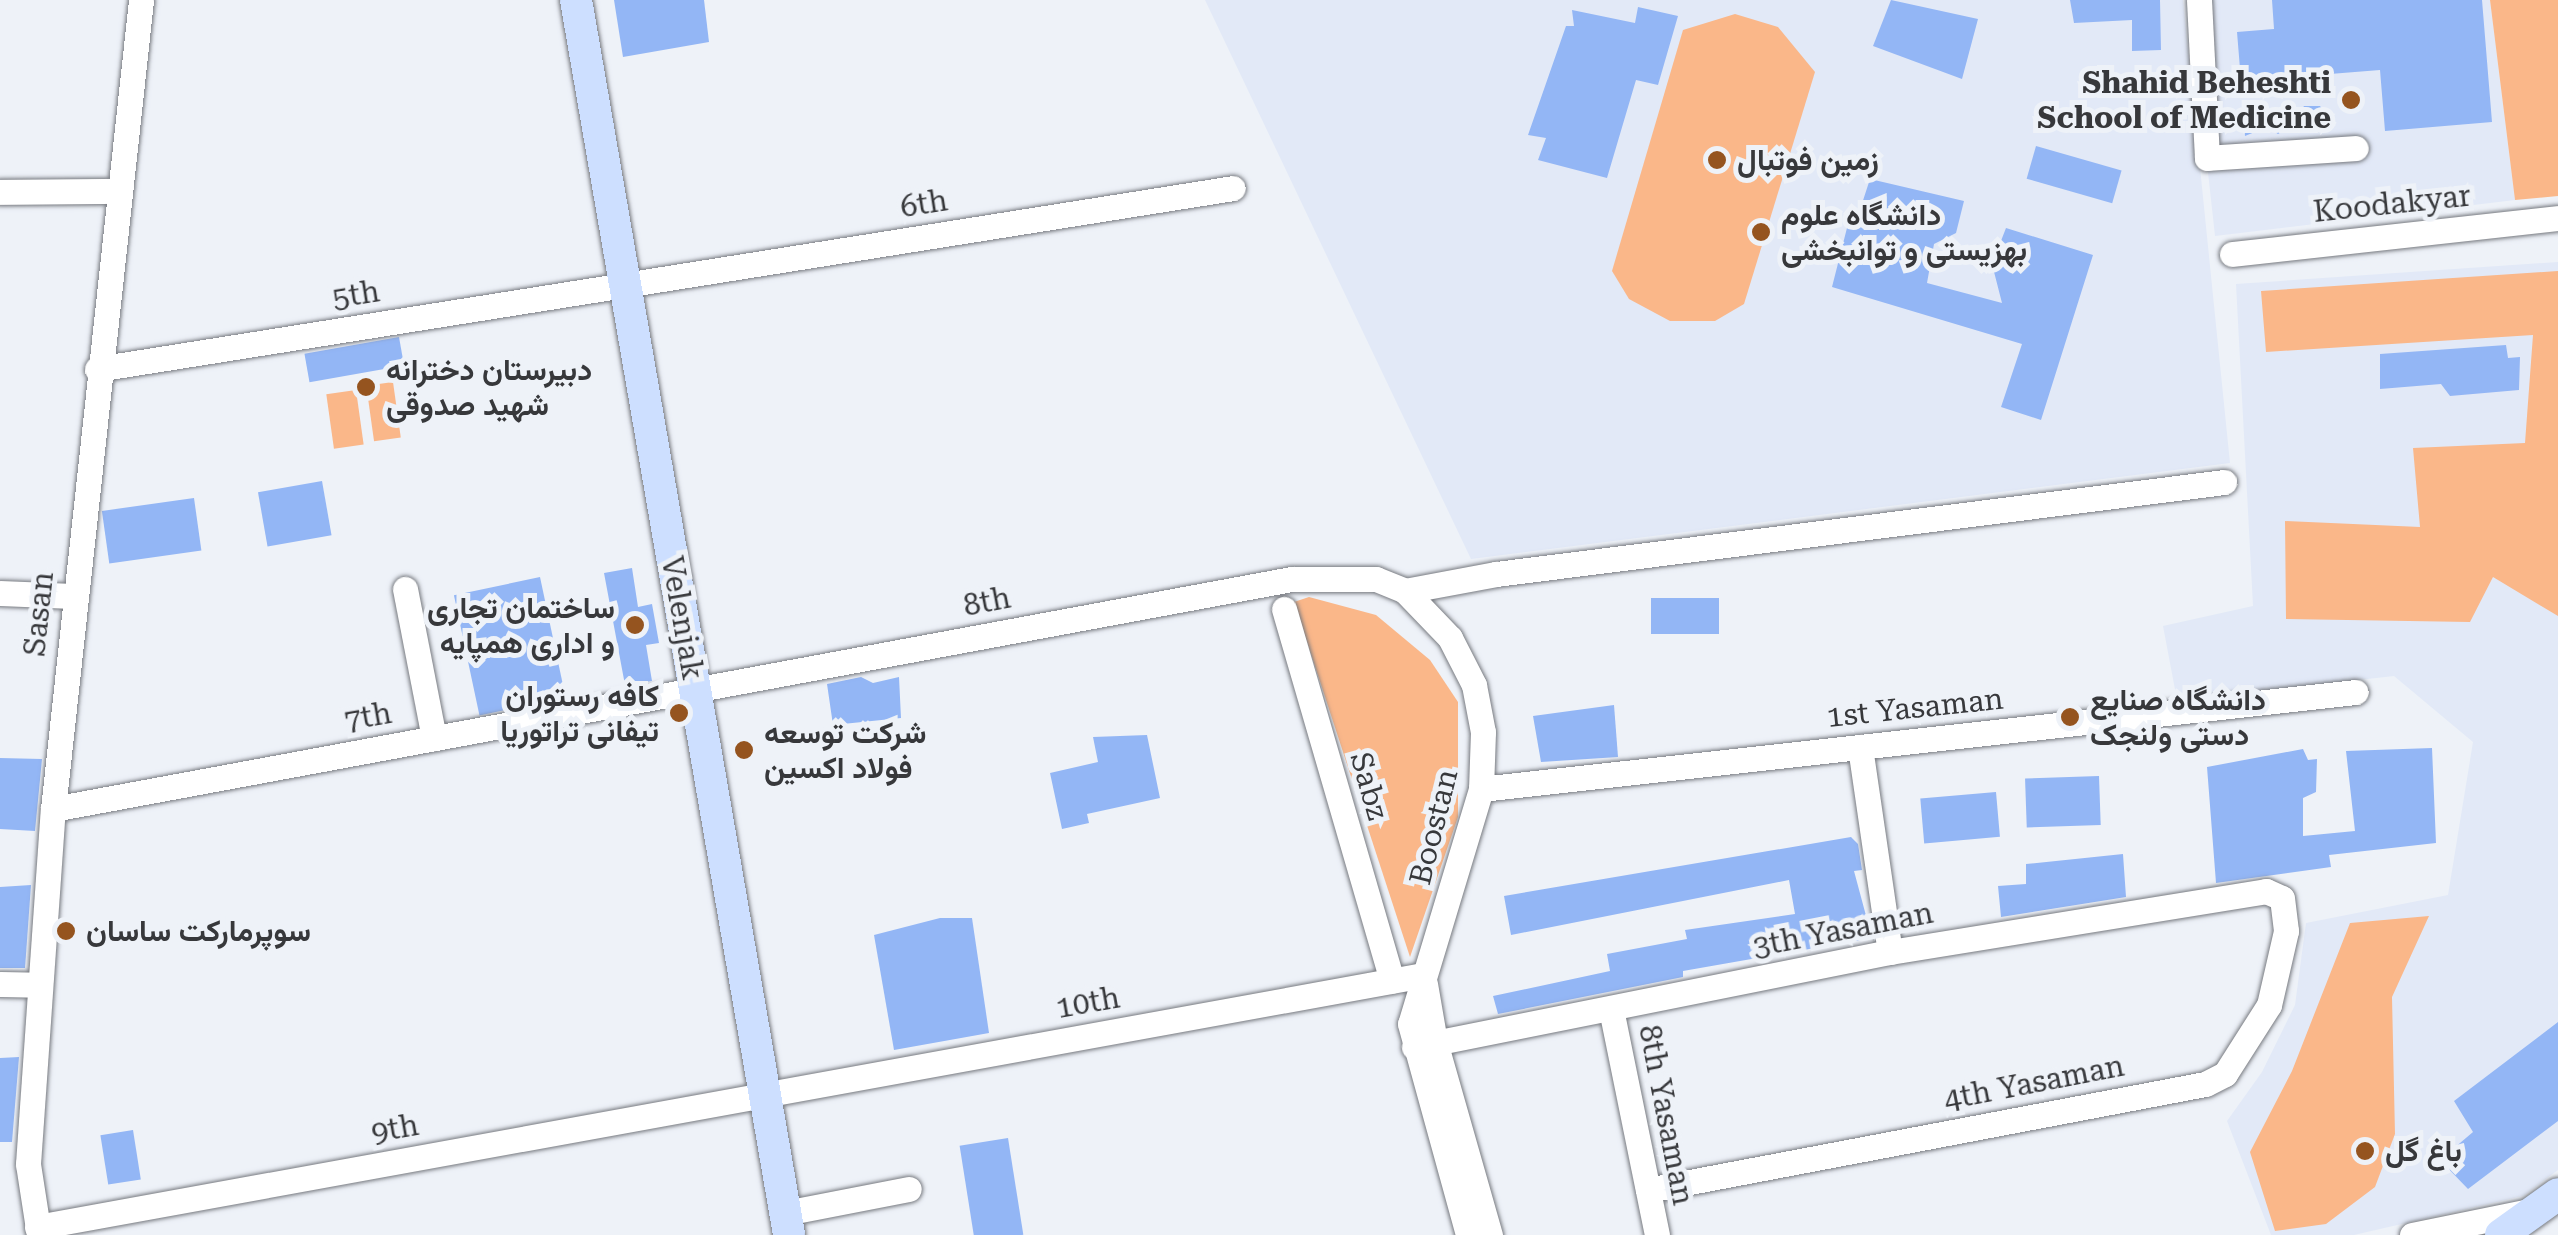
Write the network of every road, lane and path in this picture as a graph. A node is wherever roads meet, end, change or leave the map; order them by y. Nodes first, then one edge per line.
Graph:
1 (140, 0) edge
2 (576, 0) edge
3 (2199, 0) edge
4 (2356, 148) dead end
5 (1233, 188) dead end
6 (116, 191) junction
7 (0, 192) edge
8 (2558, 218) edge
9 (2232, 254) dead end
10 (625, 285) junction
11 (98, 369) junction
12 (2224, 482) dead end
13 (405, 589) dead end
14 (1404, 592) junction
15 (0, 593) edge
16 (74, 596) junction
17 (1284, 610) dead end
18 (694, 690) junction
19 (2356, 692) dead end
20 (434, 738) junction
21 (1860, 747) junction
22 (1482, 789) junction
23 (53, 808) junction
24 (2266, 891) joint
25 (1890, 952) junction
26 (1424, 975) junction
27 (1392, 981) junction
28 (0, 984) edge
29 (39, 986) junction
30 (1611, 1009) junction
31 (1424, 1044) junction
32 (764, 1094) junction
33 (909, 1189) dead end
34 (1648, 1190) junction
35 (2547, 1202) edge
36 (787, 1224) edge
37 (38, 1231) edge
38 (1468, 1235) edge
39 (1490, 1235) edge
40 (1657, 1235) edge
41 (2412, 1235) edge
42 (2500, 1235) edge

1 - 6 street, Sasan
2 - 10 main road, Velenjak
3 - 4 street
5 - 10 street, 6th
6 - 7 street
6 - 11 street, Sasan
8 - 9 street, Koodakyar
10 - 11 street, 5th
10 - 18 main road, Velenjak
11 - 16 street, Sasan
12 - 14 street
13 - 20 street
14 - 18 street, 8th
14 - 22 street, Boostan
15 - 16 street
16 - 23 street, Sasan
17 - 27 street, Sabz
18 - 20 street, 7th
18 - 32 main road, Velenjak
19 - 21 street, 1st Yasaman
20 - 23 street, 7th
21 - 22 street, 1st Yasaman
21 - 25 street
22 - 26 street, Boostan
23 - 29 street, Sasan
24 - 25 street, 3th Yasaman
24 - 34 street, 4th Yasaman
25 - 30 street, 3th Yasaman
26 - 27 street, 10th
26 - 31 street, Boostan
27 - 32 street, 10th
28 - 29 street
29 - 37 street, Sasan
30 - 31 street, 3th Yasaman
30 - 34 street, 8th Yasaman
31 - 38 street, Boostan
31 - 39 street, Boostan
32 - 36 main road, Velenjak
32 - 37 street, 9th
33 - 36 street
34 - 40 street, 8th Yasaman
35 - 41 street
35 - 42 main road

